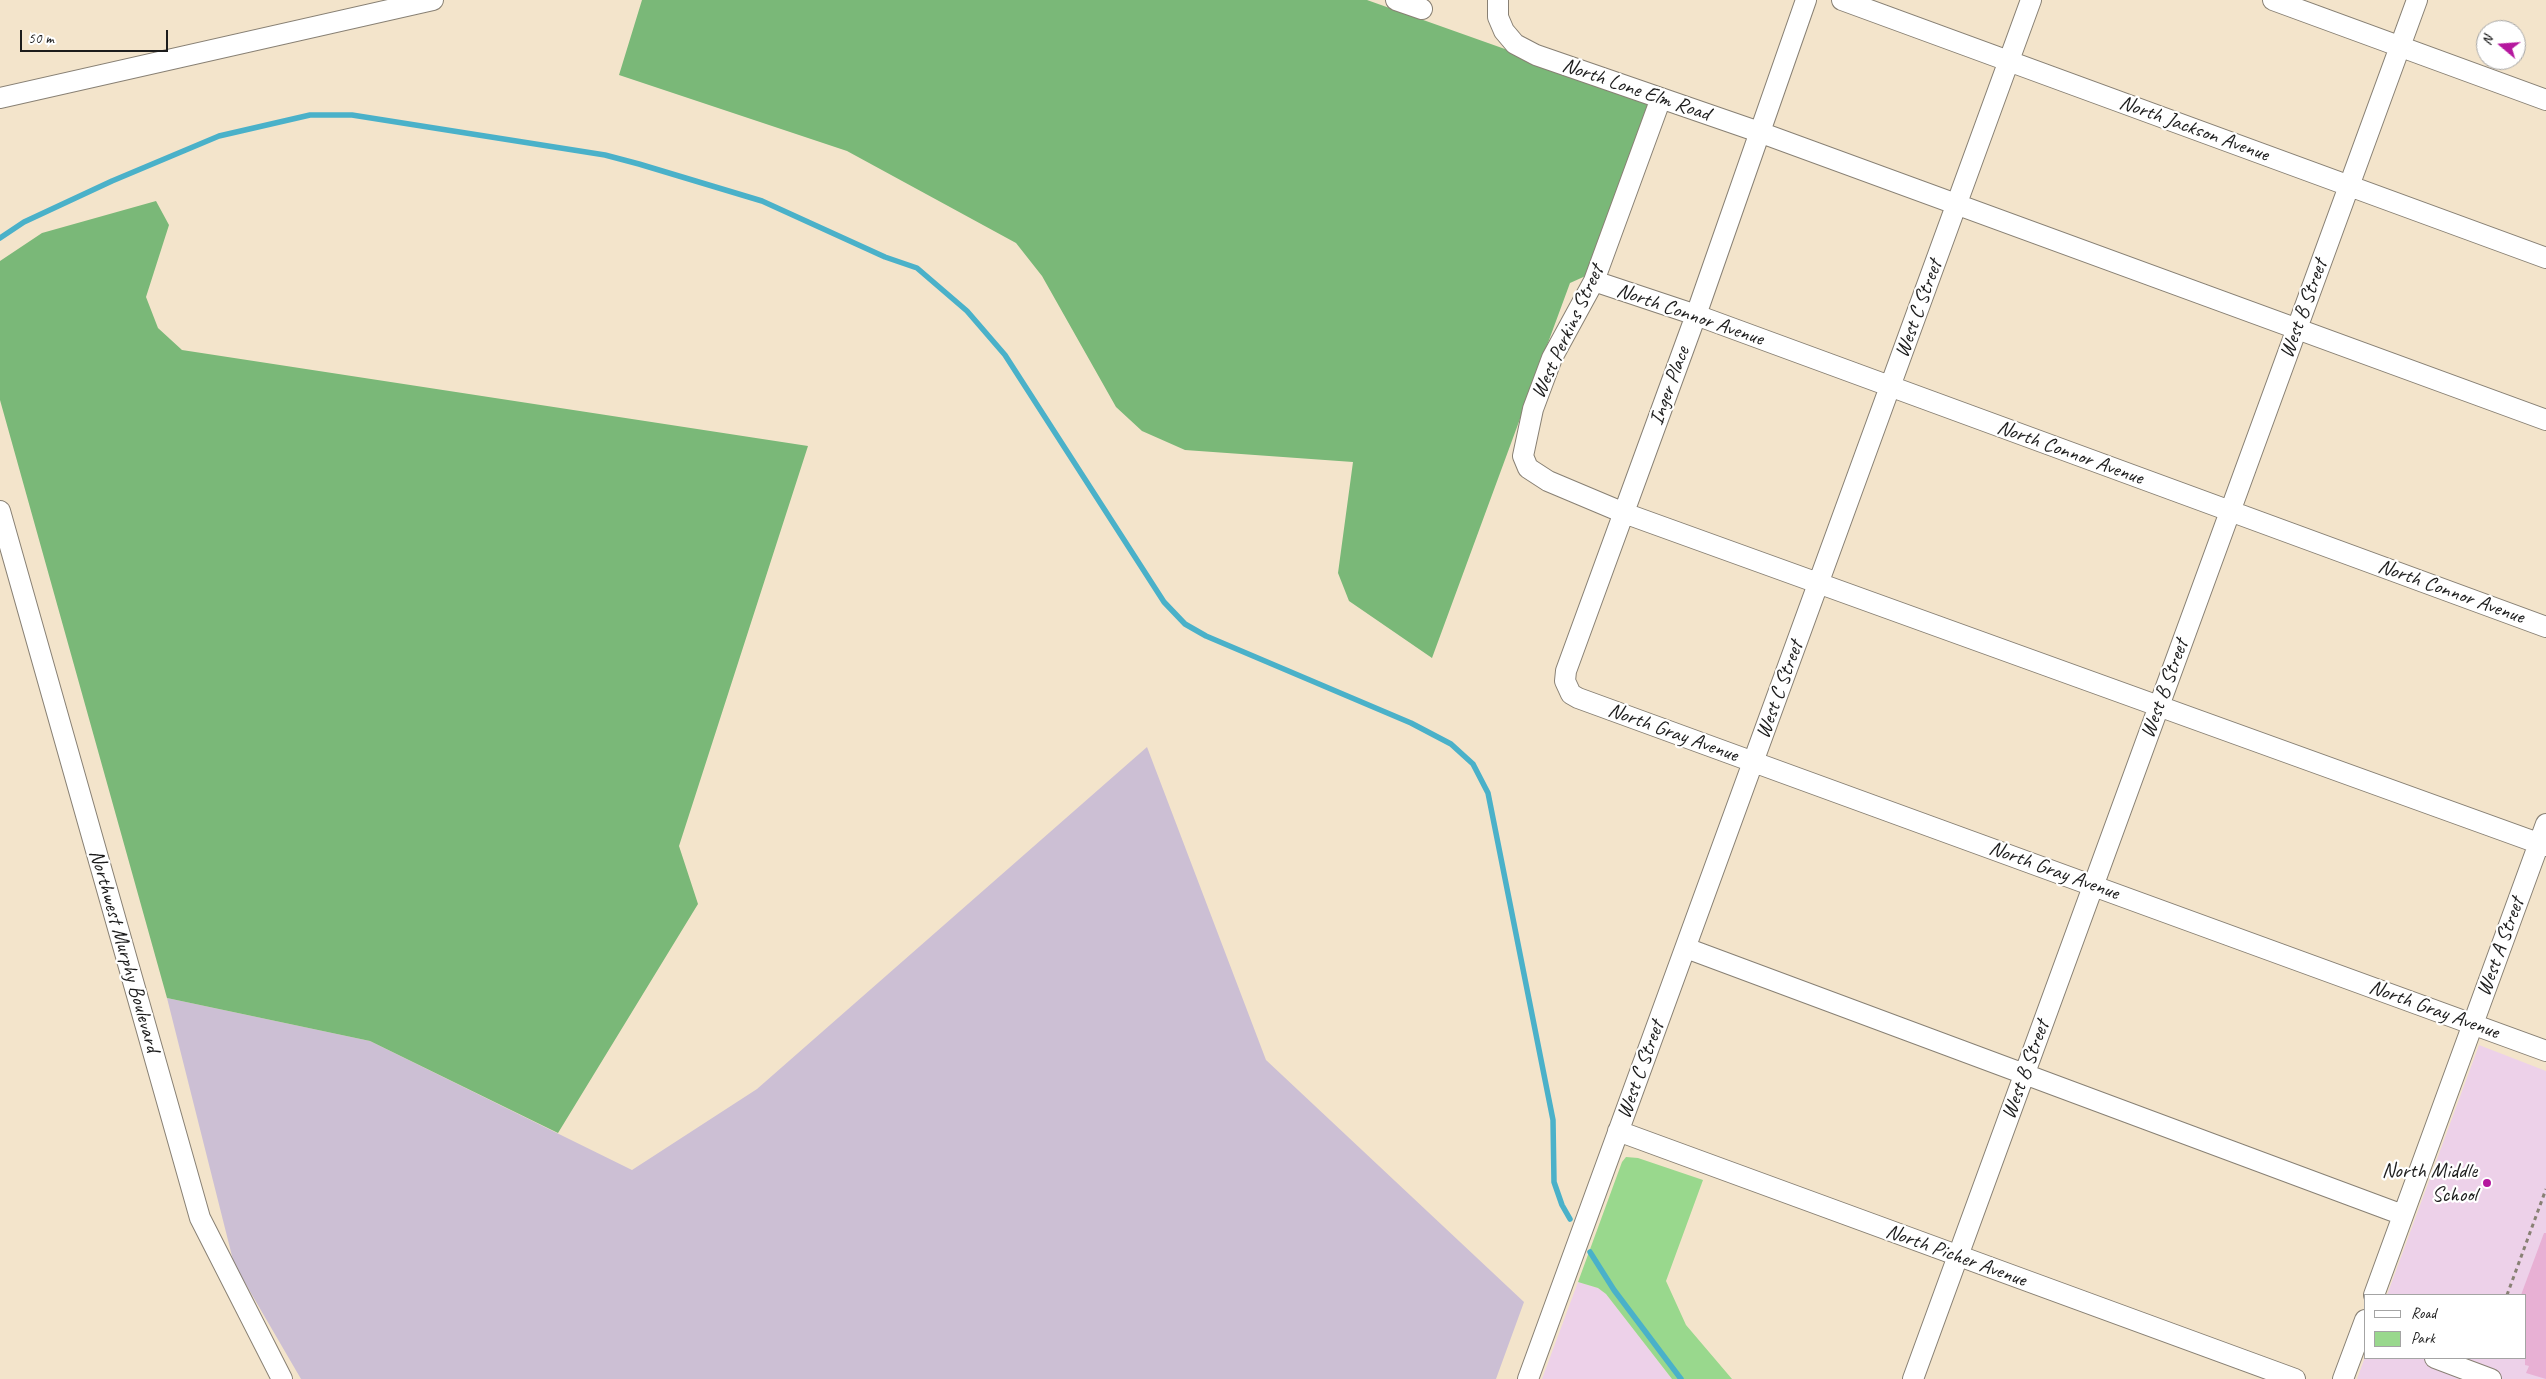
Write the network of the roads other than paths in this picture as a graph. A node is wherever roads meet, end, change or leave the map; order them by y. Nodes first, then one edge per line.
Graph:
1 (433, 0) edge
2 (1396, 0) edge
3 (1498, 0) edge
4 (1806, 0) edge
5 (1842, 0) edge
6 (2031, 0) edge
7 (2272, 0) edge
8 (2417, 0) edge
9 (1422, 9) dead end
10 (2400, 47) junction
11 (2008, 61) junction
12 (0, 98) edge
13 (1661, 98) junction
14 (2546, 100) edge
15 (1759, 132) junction
16 (2349, 185) junction
17 (1957, 204) junction
18 (2546, 258) edge
19 (1594, 281) junction
20 (1696, 315) junction
21 (2297, 328) junction
22 (1890, 387) junction
23 (2546, 420) edge
24 (0, 511) edge
25 (2230, 511) junction
26 (1624, 512) junction
27 (1818, 583) junction
28 (2546, 627) edge
29 (1566, 686) joint
30 (2159, 706) junction
31 (1753, 762) junction
32 (2546, 824) edge
33 (2542, 845) edge
34 (2094, 884) junction
35 (1686, 948) junction
36 (2473, 1025) junction
37 (2546, 1051) edge
38 (2024, 1074) junction
39 (1618, 1131) junction
40 (2403, 1215) junction
41 (1958, 1256) junction
42 (2374, 1294) edge
43 (2364, 1327) edge
44 (2438, 1359) edge
45 (282, 1379) edge
46 (1528, 1379) edge
47 (1913, 1379) edge
48 (2295, 1379) edge
49 (2343, 1379) edge
50 (2491, 1379) edge

1 - 12 street
2 - 9 street
3 - 13 street, North Lone Elm Road
4 - 15 street, Inger Place
5 - 11 street, North Jackson Avenue
6 - 11 street, West C Street
7 - 10 street
8 - 10 street, West B Street
10 - 14 street
10 - 16 street, West B Street
11 - 16 street, North Jackson Avenue
11 - 17 street, West C Street
13 - 15 street, North Lone Elm Road
13 - 19 street, West Perkins Street
15 - 17 street, North Lone Elm Road
15 - 20 street, Inger Place
16 - 18 street, North Jackson Avenue
16 - 21 street, West B Street
17 - 21 street, North Lone Elm Road
17 - 22 street, West C Street
19 - 20 street, North Connor Avenue
19 - 26 street, West Perkins Street
20 - 22 street, North Connor Avenue
20 - 26 street, Inger Place
21 - 23 street, North Lone Elm Road
21 - 25 street, West B Street
22 - 25 street, North Connor Avenue
22 - 27 street, West C Street
24 - 45 street, Northwest Murphy Boulevard
25 - 28 street, North Connor Avenue
25 - 30 street, West B Street
26 - 27 street
26 - 29 street, Inger Place
27 - 30 street
27 - 31 street, West C Street
29 - 31 street, North Gray Avenue
30 - 33 street
30 - 34 street, West B Street
31 - 34 street, North Gray Avenue
31 - 35 street, West C Street
32 - 33 street, West A Street
33 - 36 street, West A Street
34 - 36 street, North Gray Avenue
34 - 38 street, West B Street
35 - 38 street
35 - 39 street, West C Street
36 - 37 street, North Gray Avenue
36 - 40 street, West A Street
38 - 40 street
38 - 41 street, West B Street
39 - 41 street, North Picher Avenue
39 - 46 street, West C Street
40 - 42 street, West A Street
41 - 47 street, West B Street
41 - 48 street, North Picher Avenue
43 - 49 street
44 - 50 street

